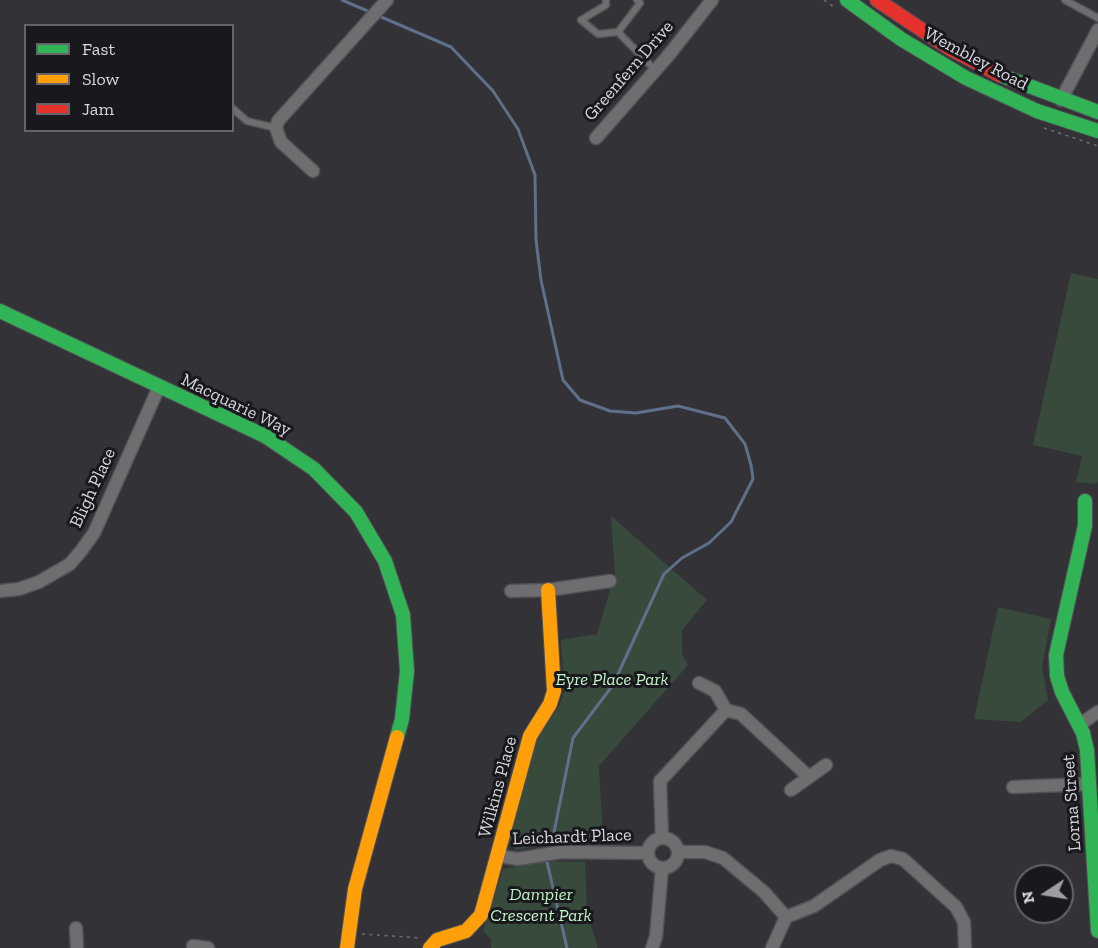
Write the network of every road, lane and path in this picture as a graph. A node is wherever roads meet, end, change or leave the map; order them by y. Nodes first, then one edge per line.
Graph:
1 (387, 0) edge
2 (606, 0) edge
3 (637, 0) edge
4 (712, 0) edge
5 (847, 0) edge
6 (877, 0) edge
7 (1065, 0) edge
8 (1098, 18) edge
9 (1098, 30) edge
10 (618, 32) junction
11 (655, 70) junction
12 (1061, 100) junction
13 (234, 110) edge
14 (1098, 112) edge
15 (276, 128) junction
16 (1098, 131) edge
17 (596, 138) dead end
18 (313, 171) dead end
19 (0, 311) edge
20 (159, 387) junction
21 (1085, 501) dead end
22 (610, 581) dead end
23 (548, 590) junction
24 (0, 591) edge
25 (512, 591) dead end
26 (699, 683) dead end
27 (726, 710) junction
28 (1098, 712) edge
29 (1079, 725) junction
30 (826, 765) dead end
31 (809, 777) junction
32 (1089, 784) junction
33 (1013, 787) dead end
34 (791, 790) dead end
35 (662, 838) junction
36 (678, 852) junction
37 (648, 853) junction
38 (498, 856) junction
39 (662, 868) junction
40 (786, 917) junction
41 (76, 928) dead end
42 (1098, 931) edge
43 (348, 933) junction
44 (193, 946) dead end
45 (430, 947) edge
46 (76, 948) edge
47 (208, 948) edge
48 (347, 948) edge
49 (652, 948) edge
50 (772, 948) edge
51 (965, 948) edge

1 - 15 street
2 - 10 lane
3 - 10 lane
4 - 11 street, Greenfern Drive
5 - 16 street, Wembley Road
6 - 12 street, Wembley Road
7 - 8 lane
9 - 12 street
10 - 11 lane
11 - 17 street, Greenfern Drive
12 - 14 street, Wembley Road
13 - 15 lane
15 - 18 street
19 - 20 street, Macquarie Way
20 - 24 street, Bligh Place
20 - 43 street, Macquarie Way
21 - 29 street, Lorna Street
22 - 23 street
23 - 25 street
23 - 38 street, Wilkins Place
26 - 27 street
27 - 31 street
27 - 35 street
28 - 29 street
29 - 32 street, Lorna Street
30 - 31 street
31 - 34 street
32 - 33 street
32 - 42 street, Lorna Street
35 - 36 street
35 - 37 street
36 - 39 street
36 - 40 street
37 - 38 street, Leichardt Place
37 - 39 street
38 - 45 street, Wilkins Place
39 - 49 street
40 - 50 street
40 - 51 street
41 - 46 street
43 - 45 path
43 - 48 street, Macquarie Way
44 - 47 street

